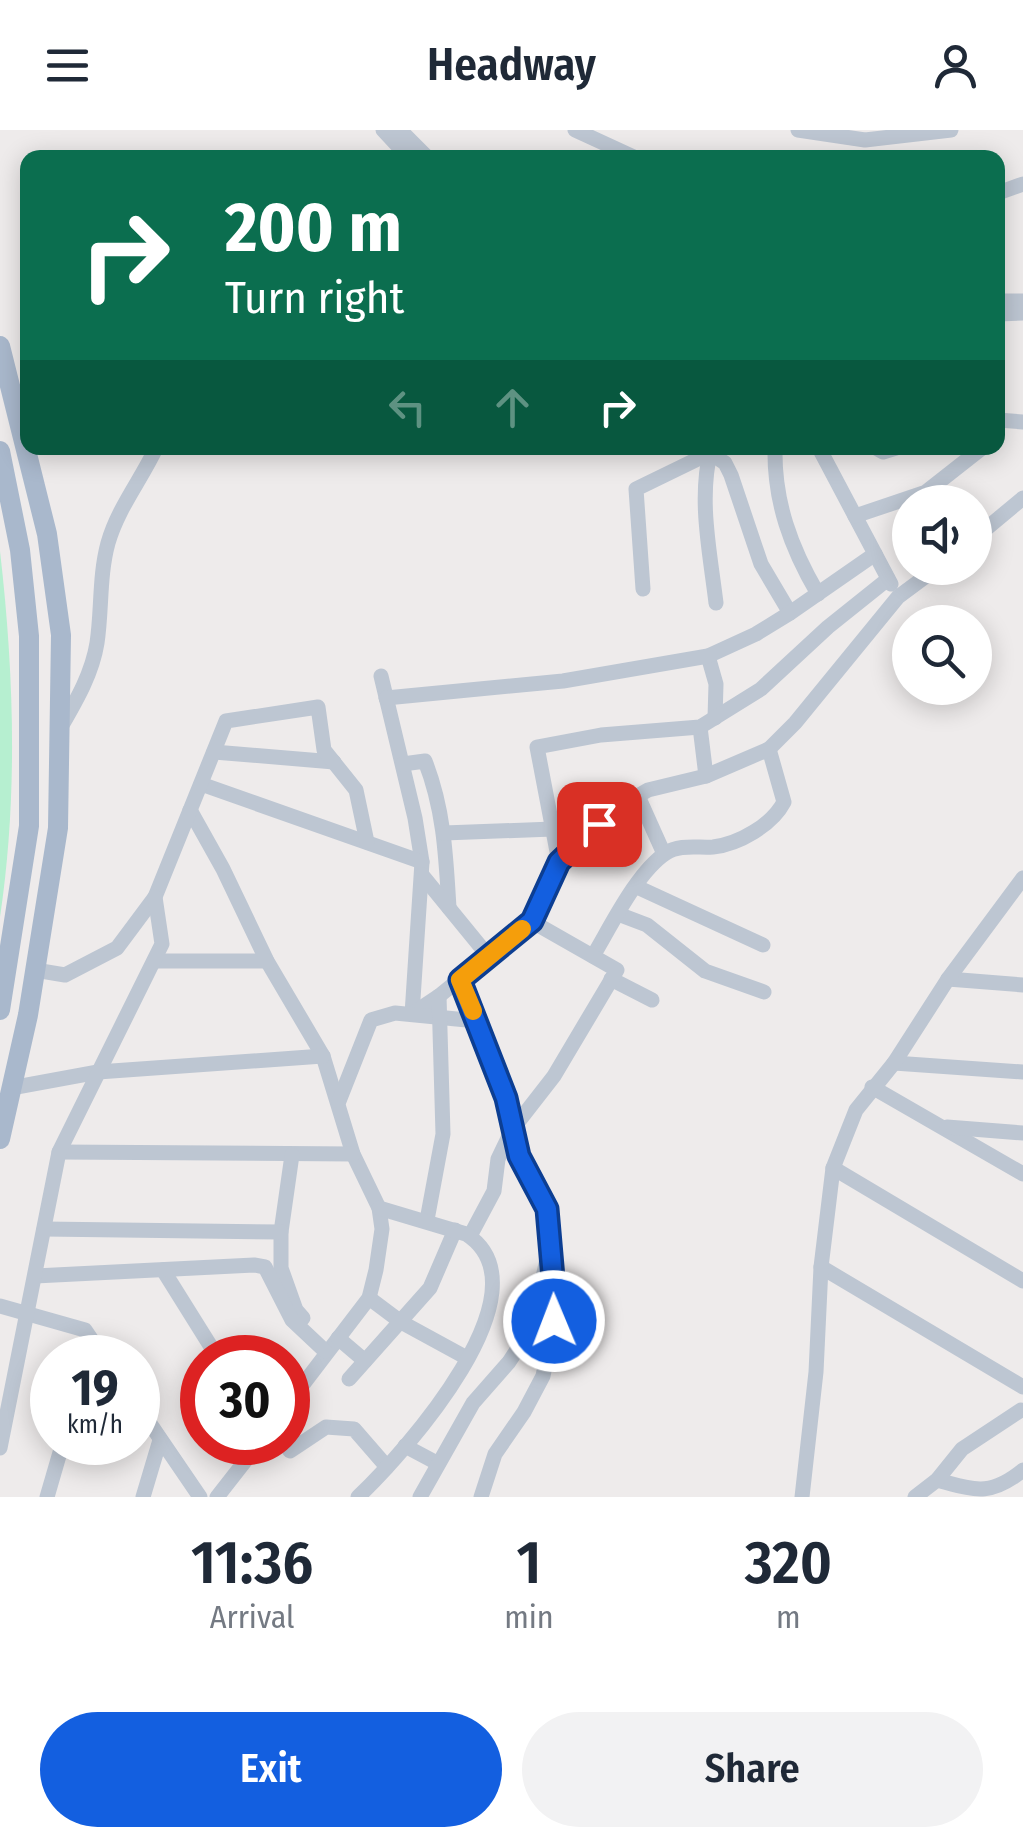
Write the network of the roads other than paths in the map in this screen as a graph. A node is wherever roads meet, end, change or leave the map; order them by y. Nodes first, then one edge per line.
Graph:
1 (383, 130) edge
2 (400, 130) edge
3 (575, 130) edge
4 (798, 130) edge
5 (951, 130) edge
6 (402, 150) edge
7 (420, 150) edge
8 (619, 150) edge
9 (0, 346) edge
10 (20, 426) edge
11 (0, 451) edge
12 (27, 455) edge
13 (152, 455) edge
14 (701, 455) edge
15 (709, 455) edge
16 (716, 455) edge
17 (776, 455) edge
18 (823, 455) edge
19 (973, 455) edge
20 (1023, 498) edge
21 (855, 516) junction
22 (992, 524) edge
23 (875, 554) junction
24 (888, 579) junction
25 (914, 585) edge
26 (643, 589) dead end
27 (818, 594) junction
28 (898, 597) junction
29 (716, 603) dead end
30 (790, 613) junction
31 (708, 656) junction
32 (381, 676) dead end
33 (386, 698) junction
34 (708, 722) junction
35 (60, 731) junction
36 (769, 749) junction
37 (214, 752) junction
38 (334, 762) junction
39 (403, 764) junction
40 (706, 776) junction
41 (201, 784) junction
42 (638, 796) junction
43 (190, 810) junction
44 (553, 829) junction
45 (444, 833) junction
46 (367, 842) junction
47 (664, 854) junction
48 (559, 862) junction
49 (422, 868) junction
50 (1020, 885) edge
51 (636, 887) junction
52 (156, 897) junction
53 (449, 908) junction
54 (618, 914) junction
55 (532, 921) junction
56 (763, 945) dead end
57 (594, 956) junction
58 (488, 958) junction
59 (154, 961) junction
60 (267, 961) junction
61 (35, 970) junction
62 (611, 979) junction
63 (948, 979) junction
64 (460, 980) junction
65 (1023, 985) edge
66 (764, 992) dead end
67 (439, 996) junction
68 (652, 1000) dead end
69 (0, 1010) edge
70 (412, 1014) junction
71 (440, 1017) junction
72 (477, 1021) junction
73 (323, 1056) junction
74 (894, 1062) junction
75 (98, 1072) junction
76 (1023, 1072) edge
77 (9, 1075) edge
78 (872, 1086) junction
79 (339, 1101) junction
80 (940, 1127) junction
81 (512, 1130) junction
82 (1023, 1133) edge
83 (0, 1139) edge
84 (59, 1152) junction
85 (353, 1154) junction
86 (292, 1155) junction
87 (833, 1168) junction
88 (1023, 1174) edge
89 (379, 1208) junction
90 (427, 1220) junction
91 (44, 1229) junction
92 (281, 1232) junction
93 (462, 1233) junction
94 (551, 1241) junction
95 (821, 1267) junction
96 (163, 1270) junction
97 (36, 1276) junction
98 (1023, 1281) edge
99 (368, 1298) junction
100 (0, 1306) edge
101 (27, 1314) junction
102 (400, 1322) junction
103 (88, 1335) edge
104 (204, 1335) edge
105 (331, 1345) junction
106 (468, 1358) junction
107 (365, 1361) junction
108 (310, 1374) edge
109 (349, 1378) dead end
110 (1023, 1389) edge
111 (1022, 1411) edge
112 (310, 1438) edge
113 (160, 1440) edge
114 (405, 1446) junction
115 (0, 1448) edge
116 (437, 1463) junction
117 (56, 1465) edge
118 (153, 1465) edge
119 (242, 1465) edge
120 (387, 1466) junction
121 (1023, 1470) edge
122 (937, 1480) junction
123 (47, 1497) edge
124 (143, 1497) edge
125 (200, 1497) edge
126 (217, 1497) edge
127 (358, 1497) edge
128 (420, 1497) edge
129 (484, 1497) edge
130 (802, 1497) edge
131 (915, 1497) edge

1 - 6 street
2 - 7 street
3 - 8 street
4 - 5 street
9 - 10 main road
11 - 69 main road
12 - 35 main road
13 - 35 street
14 - 26 street
15 - 29 street
16 - 30 street
17 - 27 street
18 - 21 street
19 - 21 street
20 - 22 street
21 - 23 street
23 - 24 street
23 - 27 street
24 - 28 street
24 - 34 street
25 - 28 street
27 - 30 street
28 - 36 street
30 - 31 street
31 - 33 street
31 - 34 street
32 - 33 street
33 - 39 street
34 - 40 street
34 - 44 street
35 - 61 main road
36 - 40 street
36 - 47 street
37 - 38 street
37 - 38 street
37 - 41 street
38 - 46 street
39 - 45 street
39 - 49 street
40 - 42 street
41 - 43 street
41 - 46 street
42 - 47 street
42 - 48 street
43 - 52 street
43 - 60 street
44 - 45 street
44 - 48 street
45 - 53 street
46 - 49 street
47 - 51 street
48 - 55 street
49 - 53 street
49 - 70 street
50 - 63 street
51 - 54 street
51 - 56 street
52 - 59 street
52 - 61 street
53 - 58 street
54 - 57 street
54 - 66 street
55 - 57 street
55 - 58 street
57 - 62 street
58 - 64 street
59 - 60 street
59 - 75 street
60 - 73 street
61 - 77 main road
62 - 68 street
62 - 81 street
63 - 65 street
63 - 74 street
64 - 67 street
64 - 72 street
67 - 70 street
67 - 71 street
70 - 71 street
70 - 79 street
71 - 72 street
71 - 90 street
72 - 81 street
73 - 75 street
73 - 79 street
74 - 76 street
74 - 78 street
75 - 77 street
75 - 84 street
77 - 83 main road
78 - 80 street
78 - 87 street
79 - 85 street
80 - 82 street
80 - 88 street
81 - 93 street
81 - 94 street
84 - 86 street
84 - 91 street
85 - 86 street
85 - 89 street
86 - 92 street
87 - 95 street
87 - 98 street
89 - 90 street
89 - 99 street
90 - 93 street
91 - 92 street
91 - 97 street
92 - 105 street
93 - 102 street
93 - 106 street
94 - 116 street
94 - 129 street
95 - 110 street
95 - 130 street
96 - 97 street
96 - 104 street
96 - 105 street
97 - 101 street
99 - 102 street
99 - 105 street
100 - 101 street
101 - 103 street
101 - 115 street
102 - 106 street
102 - 107 street
105 - 107 street
105 - 108 street
106 - 114 street
107 - 109 street
110 - 111 street
111 - 122 street
112 - 120 street
113 - 125 street
114 - 116 street
114 - 120 street
116 - 128 street
117 - 123 street
118 - 124 street
119 - 126 street
120 - 127 street
121 - 122 street
122 - 131 street

